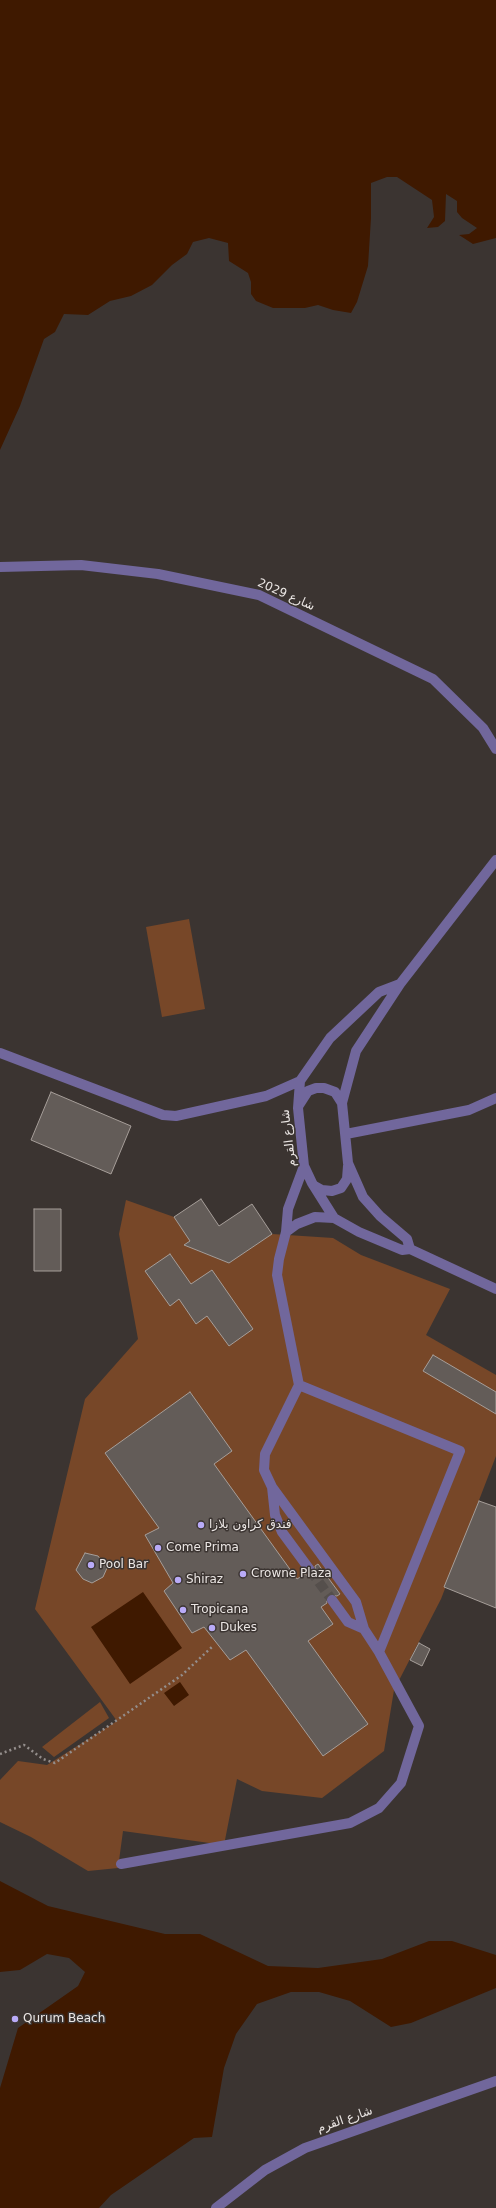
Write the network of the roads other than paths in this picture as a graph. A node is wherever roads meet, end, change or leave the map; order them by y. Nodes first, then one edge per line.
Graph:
1 (0, 567) edge
2 (496, 749) edge
3 (496, 860) edge
4 (400, 984) junction
5 (0, 1053) edge
6 (300, 1081) junction
7 (496, 1098) edge
8 (342, 1103) junction
9 (298, 1108) junction
10 (346, 1134) junction
11 (348, 1163) junction
12 (304, 1166) junction
13 (312, 1183) junction
14 (334, 1218) junction
15 (286, 1232) junction
16 (410, 1248) junction
17 (496, 1289) edge
18 (299, 1385) junction
19 (272, 1487) junction
20 (310, 1570) tunnel mouth
21 (332, 1600) tunnel mouth
22 (364, 1629) junction
23 (379, 1652) junction
24 (121, 1864) dead end
25 (496, 2081) edge
26 (216, 2208) edge

1 - 2 street, 2029 شارع
3 - 4 street, شارع القرم
4 - 6 street
4 - 8 street, شارع القرم
5 - 6 street
6 - 9 street, شارع القرم
7 - 10 street
8 - 9 street
8 - 10 street, شارع القرم
9 - 12 street, شارع القرم
10 - 11 street, شارع القرم
11 - 13 street
11 - 16 street, شارع القرم
12 - 13 street, شارع القرم
12 - 15 street
13 - 14 street, شارع القرم
14 - 15 street
14 - 16 street, شارع القرم
15 - 18 street
16 - 17 street, شارع القرم
18 - 19 street
18 - 23 street
19 - 20 street
19 - 22 street
21 - 22 street
22 - 23 street
23 - 24 street
25 - 26 street, شارع القرم

